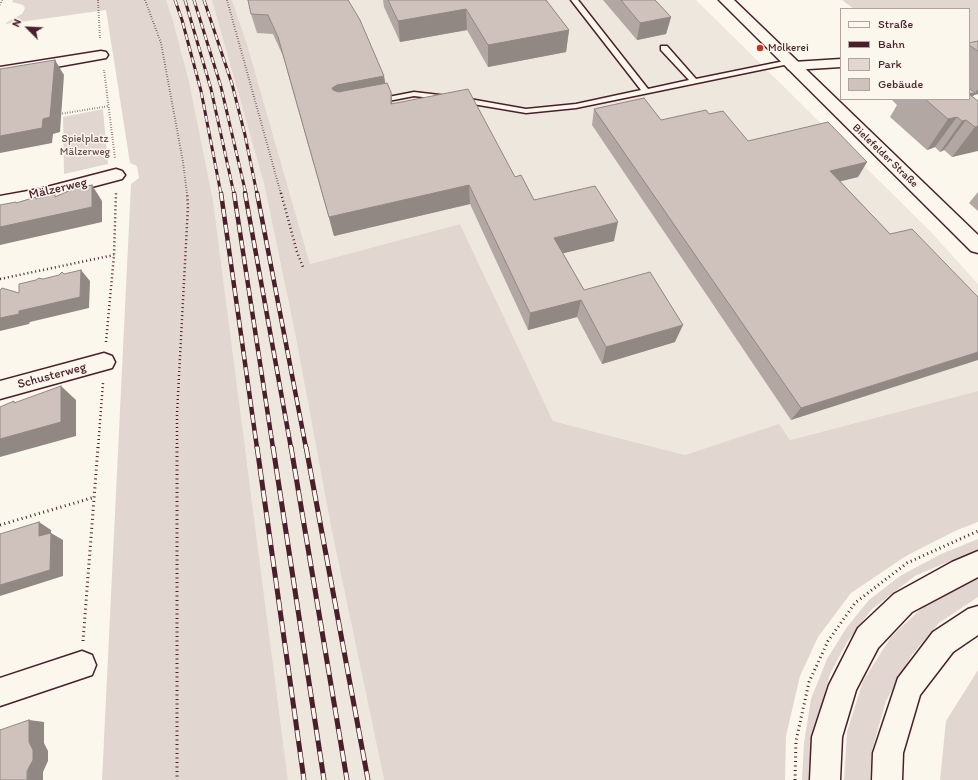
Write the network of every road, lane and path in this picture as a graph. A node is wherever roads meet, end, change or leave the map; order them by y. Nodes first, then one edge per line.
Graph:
1 (2, 0) edge
2 (145, 0) edge
3 (227, 0) edge
4 (574, 0) edge
5 (726, 0) edge
6 (0, 5) edge
7 (664, 48) dead end
8 (101, 55) dead end
9 (840, 63) edge
10 (791, 64) junction
11 (0, 72) edge
12 (694, 81) junction
13 (646, 91) junction
14 (453, 98) edge
15 (464, 100) edge
16 (371, 102) edge
17 (109, 106) dead end
18 (54, 115) dead end
19 (116, 175) dead end
20 (0, 202) edge
21 (978, 246) edge
22 (114, 255) dead end
23 (303, 267) dead end
24 (0, 279) edge
25 (104, 362) joint
26 (0, 390) edge
27 (95, 497) junction
28 (0, 525) edge
29 (978, 564) edge
30 (978, 619) edge
31 (82, 665) joint
32 (0, 692) edge
33 (177, 780) edge
34 (825, 780) edge
35 (887, 780) edge

1 - 6 path
2 - 33 path
3 - 23 path
4 - 13 lane
5 - 10 main road, Bielefelder Straße
7 - 12 lane
8 - 11 main road
9 - 10 main road
10 - 12 lane
10 - 21 main road, Bielefelder Straße
12 - 13 lane
13 - 15 lane
14 - 16 lane
17 - 18 path
19 - 20 main road, Mälzerweg
22 - 24 path
25 - 26 main road, Schusterweg
25 - 27 path
27 - 28 path
27 - 31 path
29 - 34 main road
30 - 35 main road
31 - 32 main road

